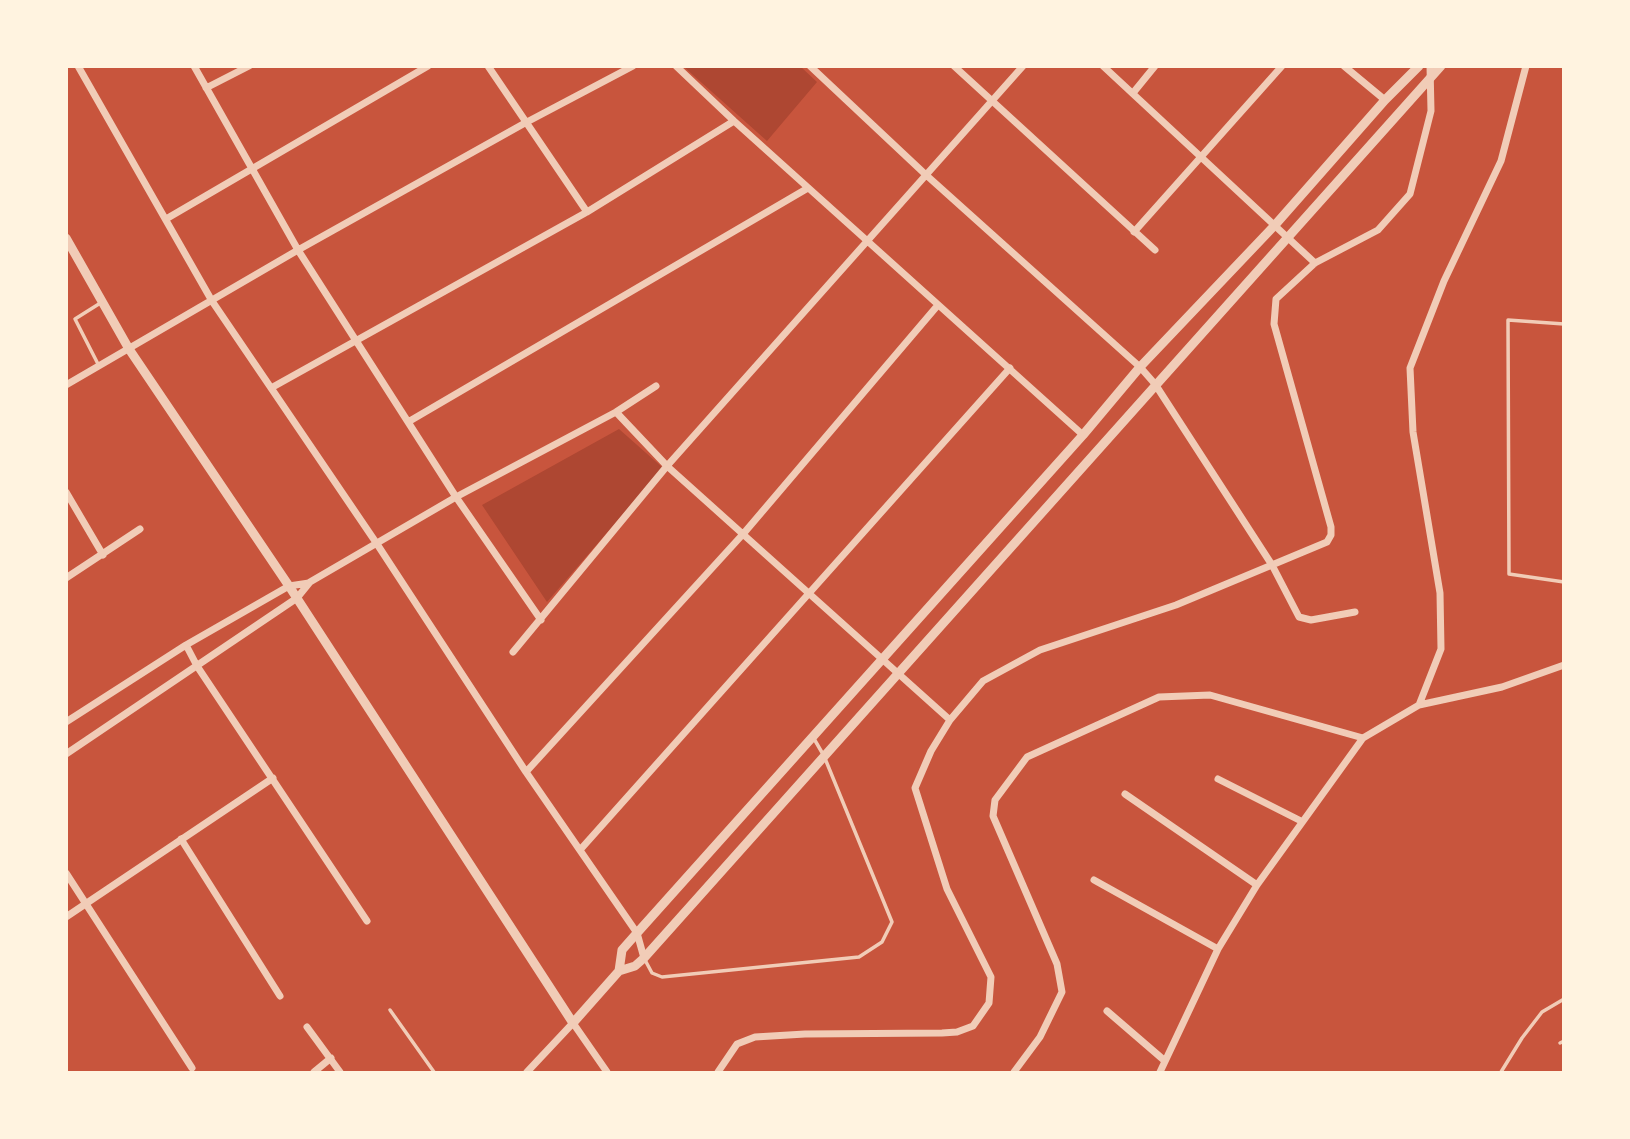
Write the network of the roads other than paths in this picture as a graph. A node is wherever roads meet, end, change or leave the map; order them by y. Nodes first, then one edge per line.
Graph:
1 (78, 66) edge
2 (194, 66) edge
3 (249, 66) edge
4 (428, 66) edge
5 (488, 66) edge
6 (633, 66) edge
7 (676, 66) edge
8 (810, 66) edge
9 (954, 66) edge
10 (1023, 66) edge
11 (1103, 66) edge
12 (1155, 66) edge
13 (1282, 66) edge
14 (1344, 66) edge
15 (1419, 66) edge
16 (1441, 66) edge
17 (1526, 66) edge
18 (621, 70) edge
19 (1430, 71) edge
20 (206, 88) junction
21 (1133, 93) junction
22 (1385, 100) junction
23 (992, 101) junction
24 (734, 121) junction
25 (525, 123) junction
26 (1202, 157) junction
27 (251, 169) junction
28 (925, 174) junction
29 (808, 188) junction
30 (587, 212) junction
31 (166, 219) junction
32 (1275, 225) junction
33 (1134, 232) junction
34 (66, 238) edge
35 (1287, 238) junction
36 (866, 241) junction
37 (298, 250) junction
38 (1155, 250) dead end
39 (1315, 263) junction
40 (212, 301) junction
41 (102, 302) junction
42 (938, 305) junction
43 (1563, 324) edge
44 (355, 340) junction
45 (129, 349) junction
46 (99, 366) junction
47 (1140, 367) junction
48 (1010, 368) junction
49 (1155, 384) junction
50 (66, 385) edge
51 (656, 386) dead end
52 (271, 388) junction
53 (616, 412) junction
54 (408, 422) junction
55 (1083, 435) junction
56 (667, 466) junction
57 (66, 492) edge
58 (456, 497) junction
59 (140, 529) dead end
60 (744, 533) junction
61 (376, 544) junction
62 (103, 555) junction
63 (1272, 565) junction
64 (66, 578) edge
65 (310, 582) junction
66 (1563, 582) edge
67 (289, 586) junction
68 (810, 595) junction
69 (297, 598) junction
70 (1355, 612) dead end
71 (541, 620) junction
72 (186, 645) junction
73 (513, 652) dead end
74 (883, 659) junction
75 (197, 666) junction
76 (1563, 666) edge
77 (897, 673) junction
78 (1419, 705) junction
79 (950, 720) junction
80 (66, 722) edge
81 (813, 736) junction
82 (1363, 738) junction
83 (66, 754) edge
84 (824, 756) junction
85 (526, 772) junction
86 (273, 778) junction
87 (1218, 779) dead end
88 (1125, 794) dead end
89 (1301, 821) junction
90 (181, 839) junction
91 (580, 850) junction
92 (66, 873) edge
93 (1094, 880) dead end
94 (1257, 885) junction
95 (87, 903) junction
96 (66, 917) edge
97 (367, 921) dead end
98 (637, 933) junction
99 (1218, 949) junction
100 (643, 958) junction
101 (619, 971) junction
102 (280, 996) dead end
103 (1563, 999) edge
104 (390, 1010) dead end
105 (1107, 1011) dead end
106 (573, 1023) junction
107 (307, 1027) dead end
108 (331, 1058) junction
109 (1165, 1061) junction
110 (192, 1068) dead end
111 (314, 1073) edge
112 (340, 1073) edge
113 (434, 1073) edge
114 (527, 1073) edge
115 (607, 1073) edge
116 (718, 1073) edge
117 (1014, 1073) edge
118 (1160, 1073) edge
119 (1501, 1073) edge

1 - 31 street
2 - 20 street
3 - 20 street
4 - 27 street
5 - 25 street
6 - 18 street
7 - 24 street
8 - 28 street
9 - 23 street
10 - 23 street
11 - 21 street
12 - 21 street
13 - 26 street
14 - 22 street
15 - 22 street
16 - 19 street
17 - 78 street
18 - 25 street
19 - 35 street
19 - 39 street
20 - 27 street
21 - 26 street
22 - 32 street
23 - 28 street
23 - 33 street
24 - 29 street
24 - 30 street
25 - 30 street
25 - 37 street
26 - 32 street
26 - 33 street
27 - 31 street
27 - 37 street
28 - 36 street
28 - 47 street
29 - 36 street
29 - 54 street
30 - 44 street
31 - 40 street
32 - 35 street
32 - 47 street
33 - 38 street
34 - 41 street
35 - 39 street
35 - 49 street
36 - 42 street
36 - 56 street
37 - 40 street
37 - 44 street
39 - 63 street
40 - 45 street
40 - 52 street
41 - 45 street
41 - 46 lane
42 - 48 street
42 - 60 street
43 - 66 lane
44 - 52 street
44 - 54 street
45 - 46 street
45 - 67 street
46 - 50 street
47 - 49 street
47 - 55 street
48 - 55 street
48 - 68 street
49 - 63 street
49 - 77 street
51 - 53 street
52 - 61 street
53 - 56 street
53 - 58 street
54 - 58 street
55 - 74 street
56 - 60 street
56 - 71 street
57 - 62 street
58 - 61 street
58 - 71 street
59 - 62 street
60 - 68 street
60 - 85 street
61 - 65 street
61 - 85 street
62 - 64 street
63 - 70 street
63 - 79 street
65 - 67 street
65 - 69 street
67 - 69 street
67 - 72 street
68 - 74 street
68 - 91 street
69 - 75 street
69 - 106 street
71 - 73 street
72 - 75 street
72 - 80 street
74 - 77 street
74 - 81 street
75 - 83 street
75 - 86 street
76 - 78 street
77 - 79 street
77 - 84 street
78 - 82 street
79 - 116 street
81 - 84 lane
81 - 98 street
82 - 89 street
82 - 117 street
84 - 100 street
84 - 100 lane
85 - 91 street
86 - 90 street
86 - 97 street
87 - 89 street
88 - 94 street
89 - 94 street
90 - 95 street
90 - 102 street
91 - 98 street
92 - 95 street
93 - 99 street
94 - 99 street
95 - 96 street
95 - 110 street
98 - 100 street
98 - 101 street
99 - 109 street
100 - 101 street
101 - 106 street
103 - 119 lane
104 - 113 lane
105 - 109 street
106 - 114 street
106 - 115 street
107 - 108 street
108 - 111 street
108 - 112 street
109 - 118 street

